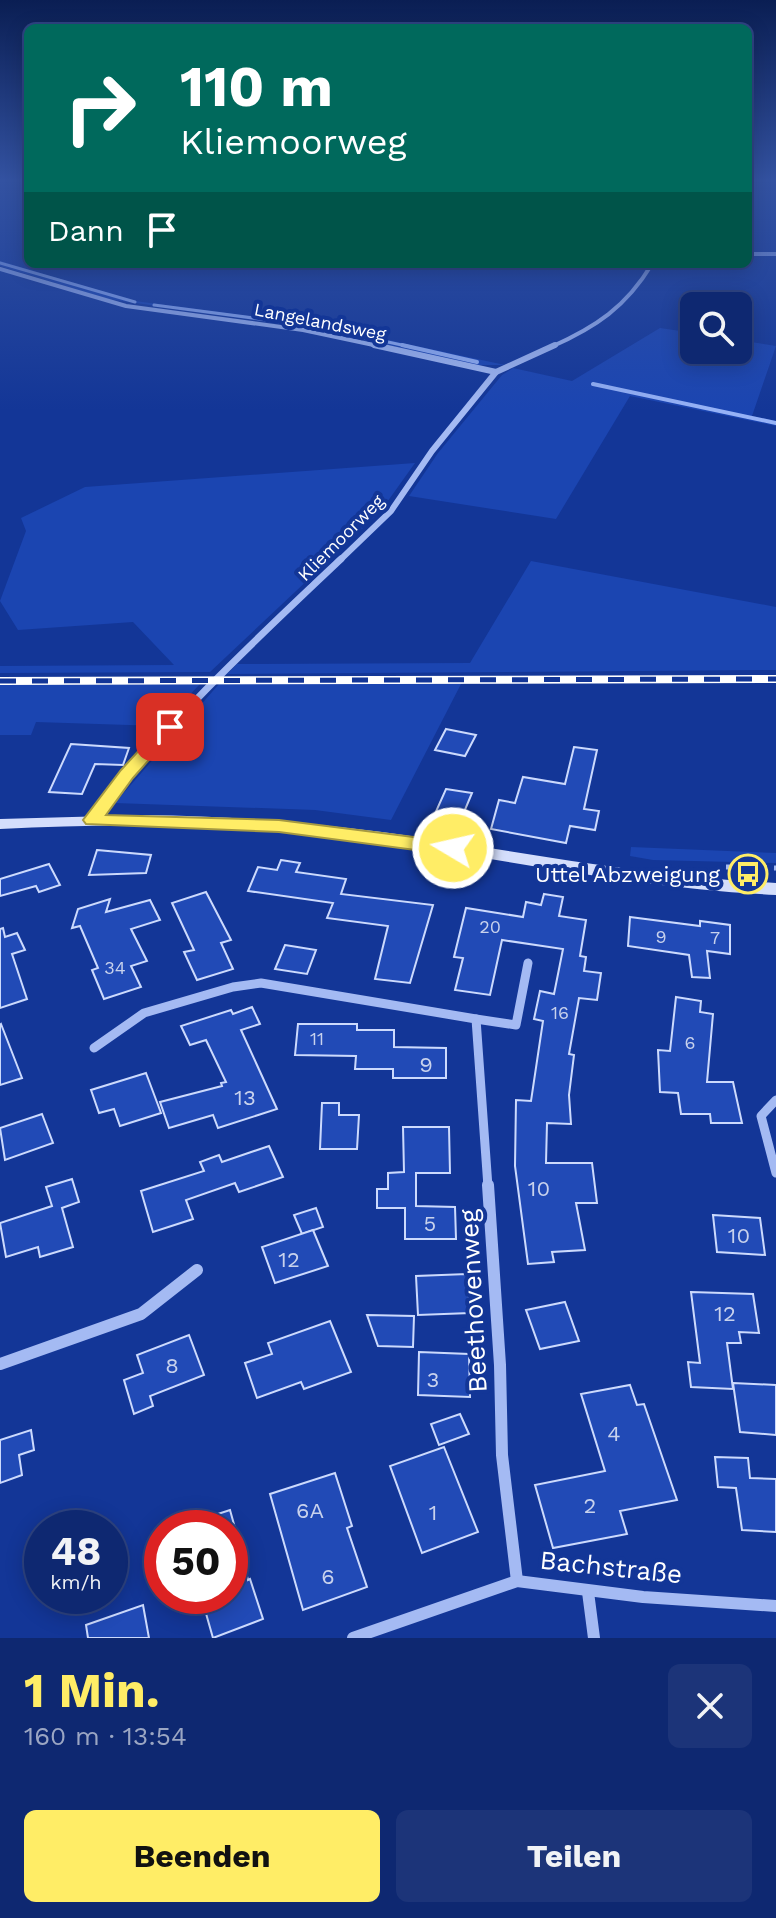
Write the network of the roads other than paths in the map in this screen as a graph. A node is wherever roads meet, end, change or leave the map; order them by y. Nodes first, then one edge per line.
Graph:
1 (650, 268) edge
2 (0, 269) edge
3 (496, 372) junction
4 (92, 820) junction
5 (0, 824) edge
6 (776, 889) edge
7 (528, 963) dead end
8 (476, 1019) junction
9 (94, 1048) dead end
10 (776, 1100) edge
11 (776, 1173) edge
12 (197, 1270) dead end
13 (0, 1364) edge
14 (517, 1581) junction
15 (588, 1592) junction
16 (776, 1606) edge
17 (353, 1638) edge
18 (594, 1638) edge

1 - 3 street, Kliemoorweg
2 - 3 street, Langelandsweg
3 - 4 street, Kliemoorweg
4 - 5 main road
4 - 6 main road
7 - 8 street
8 - 9 street
8 - 14 street, Beethovenweg
10 - 11 street
12 - 13 street
14 - 15 street, Bachstraße
14 - 17 street, Bachstraße
15 - 16 street, Bachstraße
15 - 18 street

